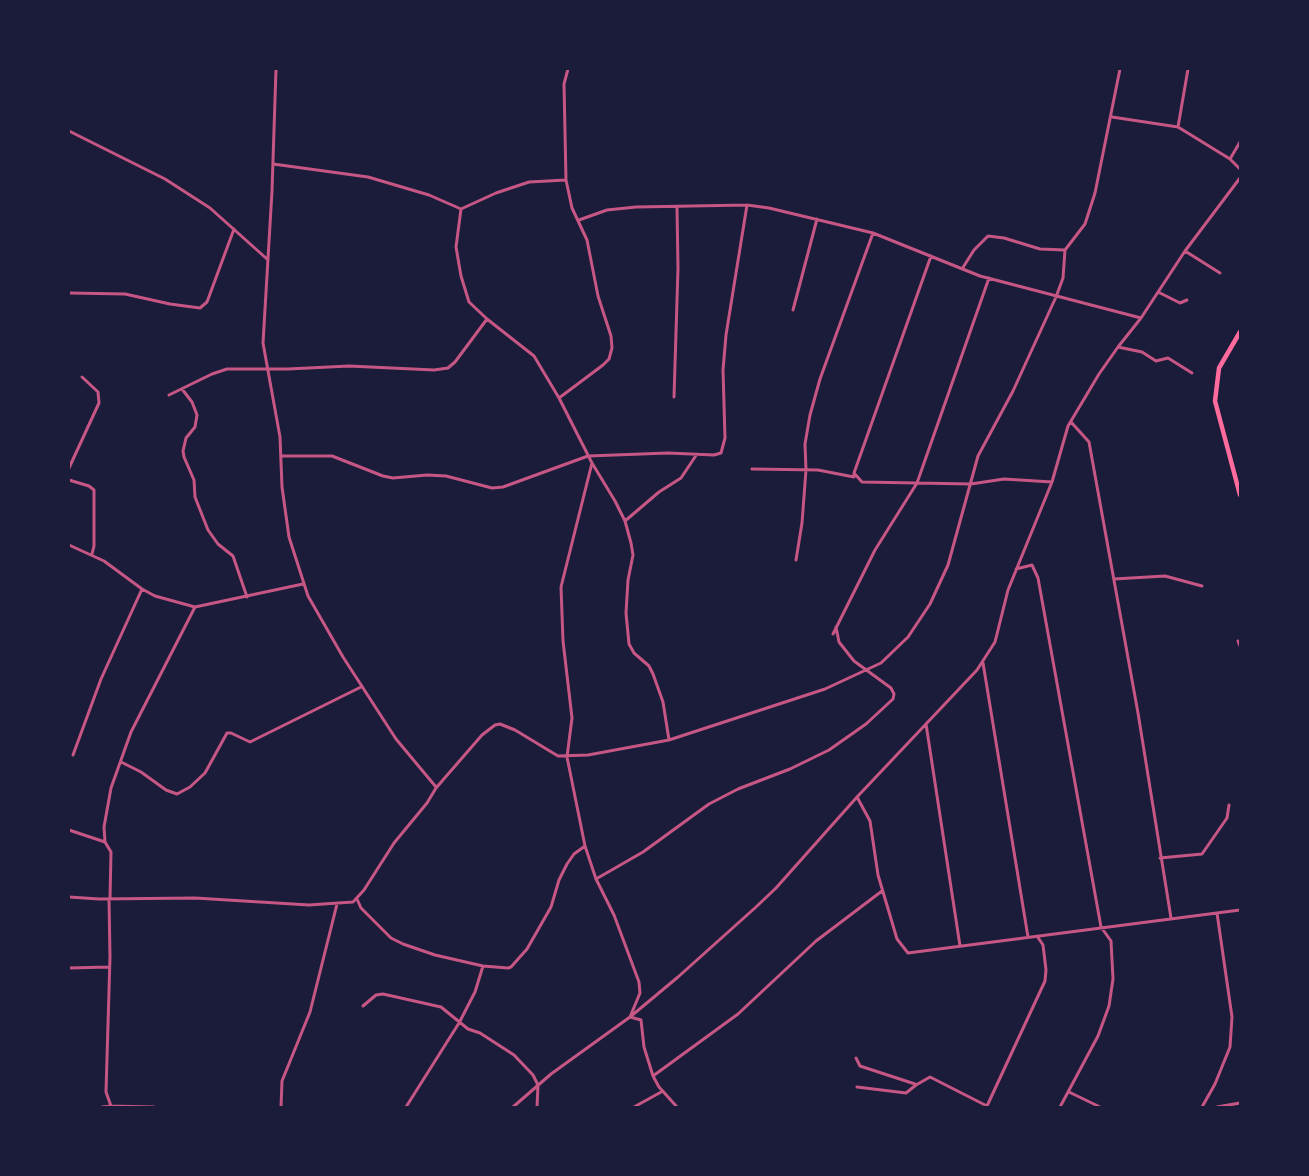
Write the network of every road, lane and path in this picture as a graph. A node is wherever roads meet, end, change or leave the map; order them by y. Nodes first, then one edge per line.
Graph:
1 (276, 69) edge
2 (568, 69) edge
3 (1120, 69) edge
4 (1188, 69) edge
5 (1111, 117) junction
6 (1178, 127) junction
7 (69, 131) edge
8 (1240, 142) edge
9 (1230, 159) junction
10 (273, 164) junction
11 (1240, 169) edge
12 (1240, 178) edge
13 (566, 180) junction
14 (747, 206) junction
15 (677, 208) junction
16 (461, 209) junction
17 (817, 219) junction
18 (579, 220) junction
19 (234, 229) junction
20 (873, 233) junction
21 (1065, 250) junction
22 (1185, 251) junction
23 (931, 256) junction
24 (268, 260) junction
25 (962, 269) junction
26 (1220, 273) dead end
27 (989, 278) junction
28 (1158, 292) junction
29 (69, 293) edge
30 (1056, 297) junction
31 (1187, 300) dead end
32 (793, 310) dead end
33 (1141, 318) junction
34 (487, 319) junction
35 (1240, 332) edge
36 (1118, 346) junction
37 (266, 369) junction
38 (1192, 373) dead end
39 (82, 377) dead end
40 (182, 388) junction
41 (169, 395) dead end
42 (674, 397) dead end
43 (559, 398) junction
44 (1071, 422) junction
45 (697, 454) junction
46 (281, 456) junction
47 (588, 456) junction
48 (592, 463) junction
49 (69, 468) edge
50 (752, 469) dead end
51 (806, 470) junction
52 (854, 473) junction
53 (69, 480) edge
54 (1052, 482) junction
55 (917, 483) junction
56 (971, 484) junction
57 (1240, 495) edge
58 (625, 521) junction
59 (69, 545) edge
60 (92, 554) junction
61 (796, 560) dead end
62 (1016, 569) junction
63 (1114, 579) junction
64 (303, 584) junction
65 (1202, 586) dead end
66 (142, 589) junction
67 (247, 597) junction
68 (195, 608) junction
69 (836, 627) junction
70 (833, 634) dead end
71 (983, 661) junction
72 (865, 671) junction
73 (361, 687) junction
74 (926, 724) junction
75 (669, 740) junction
76 (73, 755) dead end
77 (567, 757) junction
78 (121, 762) junction
79 (436, 788) junction
80 (857, 798) junction
81 (1229, 805) dead end
82 (69, 830) edge
83 (105, 842) junction
84 (585, 846) junction
85 (1160, 858) junction
86 (596, 879) junction
87 (882, 891) junction
88 (69, 897) edge
89 (109, 899) junction
90 (357, 899) junction
91 (337, 904) junction
92 (1240, 910) edge
93 (1217, 913) junction
94 (1171, 918) junction
95 (1101, 927) junction
96 (1037, 936) junction
97 (1028, 937) junction
98 (960, 946) junction
99 (483, 966) junction
100 (69, 968) edge
101 (110, 968) junction
102 (363, 1006) dead end
103 (630, 1017) junction
104 (459, 1023) junction
105 (856, 1058) dead end
106 (653, 1076) junction
107 (538, 1085) junction
108 (916, 1085) junction
109 (857, 1087) dead end
110 (663, 1091) junction
111 (1069, 1092) junction
112 (1240, 1103) edge
113 (111, 1106) junction
114 (102, 1107) edge
115 (154, 1107) edge
116 (281, 1107) edge
117 (406, 1107) edge
118 (513, 1107) edge
119 (537, 1107) edge
120 (634, 1107) edge
121 (677, 1107) edge
122 (987, 1107) edge
123 (1060, 1107) edge
124 (1100, 1107) edge
125 (1202, 1107) edge
126 (1217, 1107) edge

1 - 10 street
2 - 13 street
3 - 5 street
4 - 6 street
5 - 6 street
5 - 21 street
6 - 9 street
7 - 19 street
8 - 9 street
9 - 11 street
10 - 16 street
10 - 24 street
12 - 22 street
13 - 16 street
13 - 18 street
14 - 15 street
14 - 17 street
14 - 45 street
15 - 18 street
15 - 42 street
16 - 34 street
17 - 20 street
17 - 32 street
18 - 43 street
19 - 24 street
19 - 29 street
20 - 23 street
20 - 51 street
21 - 25 street
21 - 30 street
22 - 26 street
22 - 28 street
23 - 25 street
23 - 52 street
24 - 37 street
25 - 27 street
27 - 30 street
27 - 55 street
28 - 31 street
28 - 33 street
30 - 33 street
30 - 56 street
33 - 36 street
34 - 37 street
34 - 43 street
35 - 57 main road
36 - 38 street
36 - 44 street
37 - 40 street
37 - 46 street
39 - 49 street
40 - 41 street
40 - 67 street
43 - 47 street
44 - 54 street
44 - 63 street
45 - 47 street
45 - 58 street
46 - 47 street
46 - 64 street
47 - 48 street
48 - 58 street
48 - 77 street
50 - 51 street
51 - 52 street
51 - 61 street
52 - 55 street
53 - 60 street
54 - 56 street
54 - 62 street
55 - 56 street
55 - 69 street
56 - 72 street
58 - 75 street
59 - 60 street
60 - 66 street
62 - 71 street
62 - 95 street
63 - 65 street
63 - 85 street
64 - 67 street
64 - 73 street
66 - 68 street
66 - 76 street
67 - 68 street
68 - 78 street
69 - 70 street
69 - 72 street
71 - 74 street
71 - 97 street
72 - 75 street
72 - 86 street
73 - 78 street
73 - 79 street
74 - 80 street
74 - 98 street
75 - 77 street
77 - 79 street
77 - 84 street
78 - 83 street
79 - 90 street
80 - 87 street
80 - 103 street
81 - 85 street
82 - 83 street
83 - 89 street
84 - 86 street
84 - 99 street
85 - 94 street
86 - 103 street
87 - 98 street
87 - 106 street
88 - 89 street
89 - 91 street
89 - 101 street
90 - 91 street
90 - 99 street
91 - 116 street
92 - 93 street
93 - 94 street
93 - 125 street
94 - 95 street
95 - 96 street
95 - 111 street
96 - 97 street
96 - 122 street
97 - 98 street
99 - 104 street
100 - 101 street
101 - 113 street
102 - 104 street
103 - 106 street
103 - 107 street
104 - 107 street
104 - 117 street
105 - 108 street
106 - 110 street
107 - 118 street
107 - 119 street
108 - 109 street
108 - 122 street
110 - 120 street
110 - 121 street
111 - 123 street
111 - 124 street
112 - 126 street
113 - 114 street
113 - 115 street

